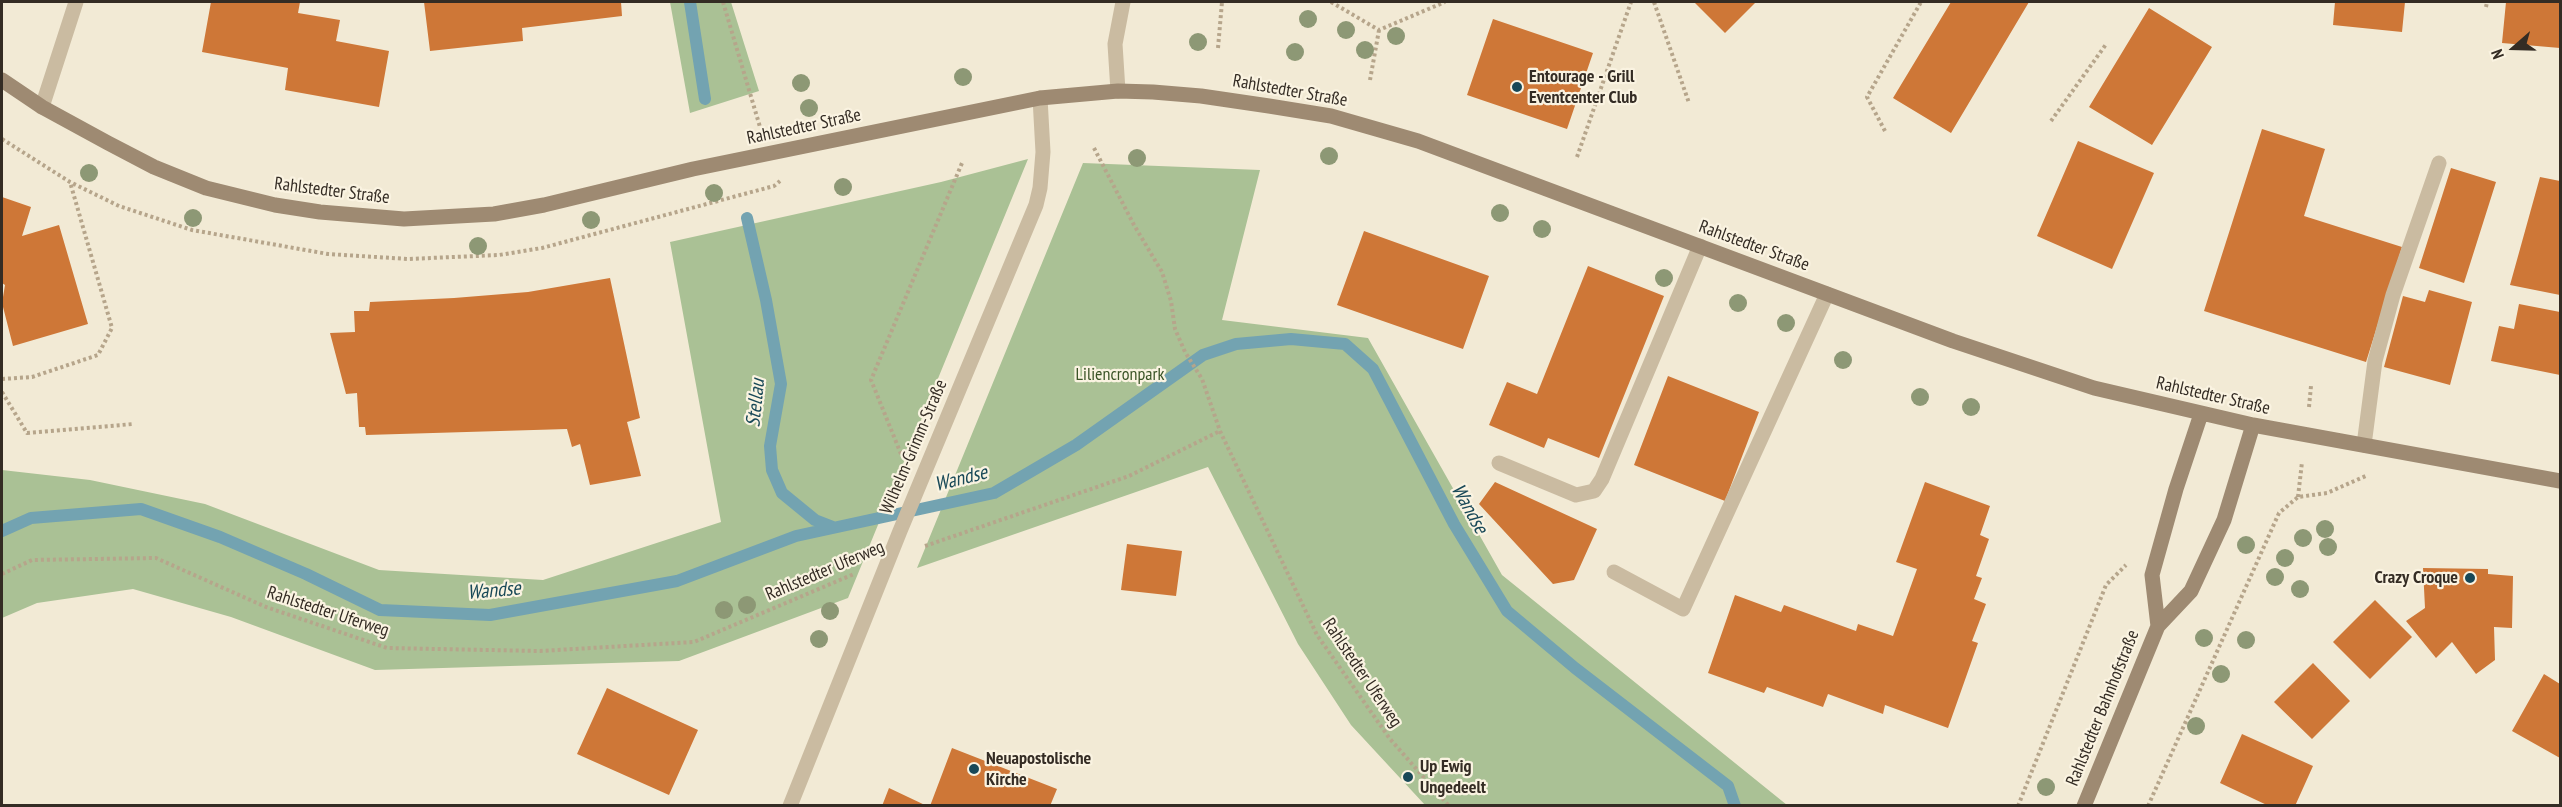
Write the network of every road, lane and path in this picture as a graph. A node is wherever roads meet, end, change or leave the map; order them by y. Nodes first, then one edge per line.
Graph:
1 (76, 2) edge
2 (723, 2) edge
3 (1123, 2) edge
4 (1222, 2) edge
5 (1331, 2) edge
6 (1445, 2) edge
7 (1631, 2) edge
8 (1654, 2) edge
9 (1921, 2) edge
10 (2487, 2) edge
11 (2486, 7) dead end
12 (1378, 30) junction
13 (2107, 44) dead end
14 (1218, 48) dead end
15 (2, 80) edge
16 (1370, 81) dead end
17 (1118, 91) junction
18 (1040, 98) junction
19 (1689, 103) dead end
20 (755, 106) dead end
21 (42, 107) junction
22 (2051, 121) dead end
23 (1885, 131) dead end
24 (1094, 148) dead end
25 (1577, 157) dead end
26 (962, 163) dead end
27 (2439, 163) dead end
28 (70, 182) dead end
29 (1700, 246) junction
30 (1827, 294) junction
31 (2, 379) edge
32 (2, 392) edge
33 (2201, 414) junction
34 (133, 424) dead end
35 (2253, 425) junction
36 (1220, 431) junction
37 (2364, 445) junction
38 (905, 463) dead end
39 (1499, 463) dead end
40 (2560, 481) edge
41 (2327, 493) dead end
42 (889, 559) junction
43 (1614, 572) dead end
44 (2, 574) edge
45 (2106, 585) dead end
46 (2158, 626) junction
47 (790, 806) edge
48 (1449, 806) edge
49 (2018, 806) edge
50 (2084, 806) edge
51 (2148, 806) edge

1 - 21 street
2 - 20 path
3 - 17 street
4 - 14 path
5 - 12 path
6 - 12 path
7 - 25 path
8 - 19 path
9 - 23 path
10 - 11 path
12 - 16 path
13 - 22 path
15 - 21 main road, Rahlstedter Straße
17 - 18 main road, Rahlstedter Straße
17 - 29 main road, Rahlstedter Straße
18 - 21 main road, Rahlstedter Straße
18 - 42 street, Wilhelm-Grimm-Straße
24 - 36 path
26 - 38 path
27 - 37 street
28 - 31 path
29 - 30 main road, Rahlstedter Straße
29 - 39 street
30 - 33 main road, Rahlstedter Straße
30 - 43 street
32 - 34 path
33 - 35 main road, Rahlstedter Straße
33 - 46 main road, Rahlstedter Bahnhofstraße
35 - 37 main road, Rahlstedter Straße
35 - 46 main road, Rahlstedter Bahnhofstraße
36 - 42 path, Rahlstedter Uferweg
36 - 48 path, Rahlstedter Uferweg
37 - 40 main road, Rahlstedter Straße
41 - 51 path
42 - 44 path, Rahlstedter Uferweg
42 - 47 street, Wilhelm-Grimm-Straße
45 - 49 path
46 - 50 main road, Rahlstedter Bahnhofstraße

